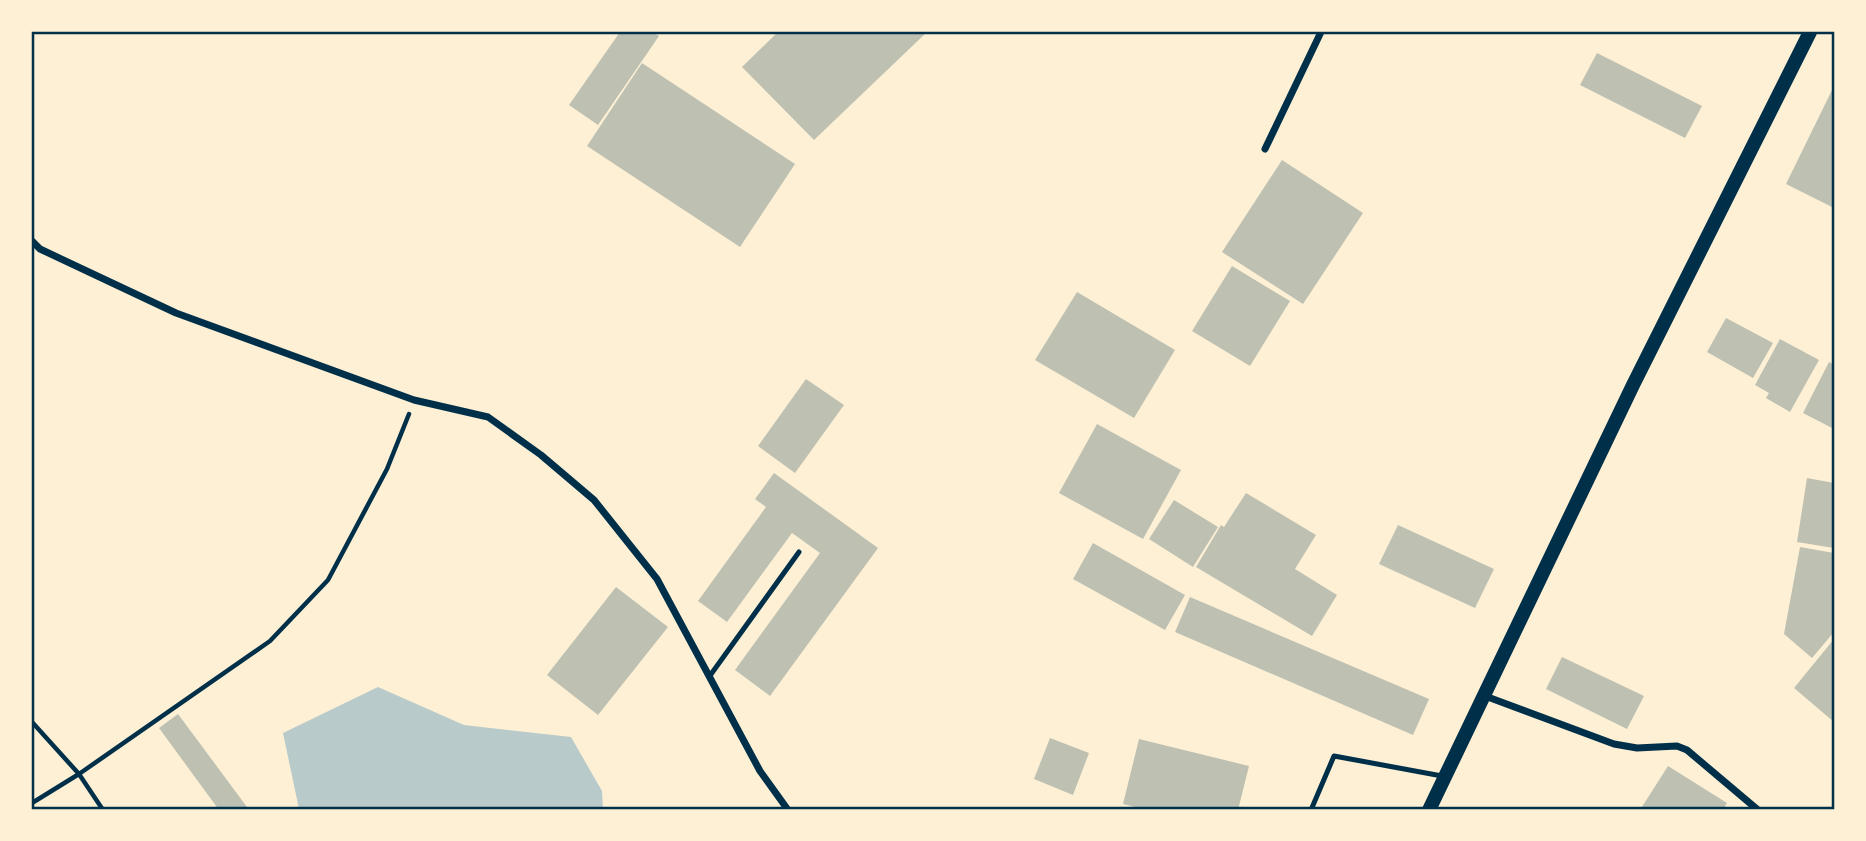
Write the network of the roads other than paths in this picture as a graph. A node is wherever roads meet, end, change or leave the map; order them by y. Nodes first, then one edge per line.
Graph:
1 (1321, 32) edge
2 (1810, 32) edge
3 (1265, 149) dead end
4 (32, 241) edge
5 (799, 552) dead end
6 (709, 677) junction
7 (1485, 696) junction
8 (1445, 777) junction
9 (788, 810) edge
10 (1311, 810) edge
11 (1429, 810) edge
12 (1758, 810) edge

1 - 3 street
2 - 7 main road
4 - 6 street
5 - 6 lane
6 - 9 street
7 - 8 main road
7 - 12 street
8 - 10 lane
8 - 11 main road

